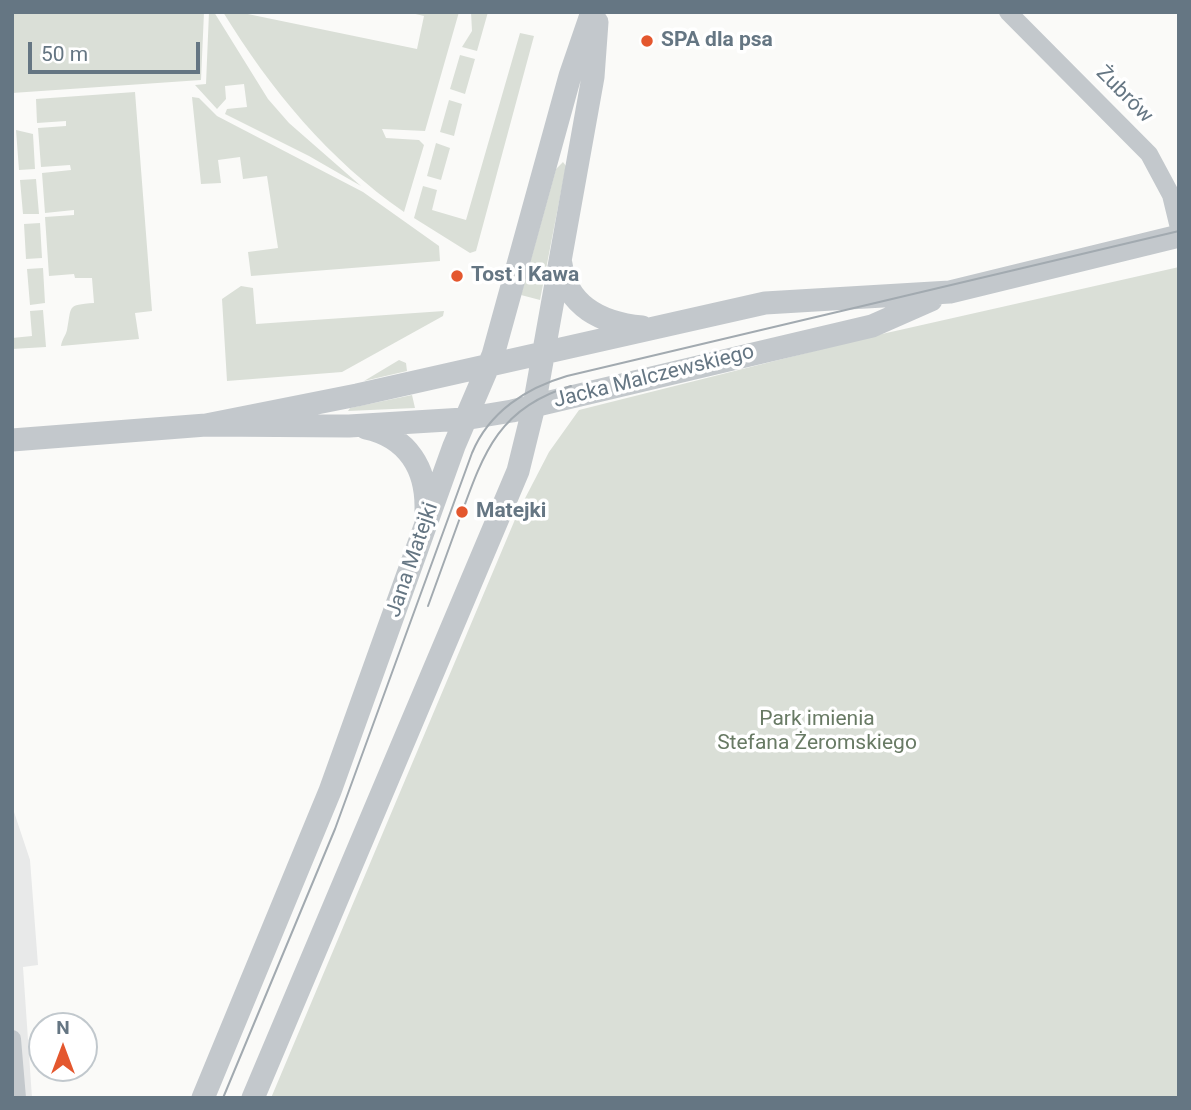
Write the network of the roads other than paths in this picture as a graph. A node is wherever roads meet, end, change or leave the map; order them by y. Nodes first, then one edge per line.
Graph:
1 (592, 12) edge
2 (598, 12) edge
3 (1008, 12) edge
4 (1179, 228) edge
5 (1179, 236) edge
6 (561, 255) junction
7 (950, 292) junction
8 (659, 327) junction
9 (542, 354) junction
10 (489, 365) junction
11 (534, 406) junction
12 (464, 419) junction
13 (206, 425) junction
14 (349, 426) junction
15 (12, 440) edge
16 (423, 531) junction
17 (12, 1039) edge
18 (17, 1098) edge
19 (204, 1098) edge
20 (253, 1098) edge

1 - 10 street, Jana Matejki
2 - 6 street
3 - 4 street, Żubrów
5 - 7 street, Jacka Malczewskiego
6 - 8 street, Jacka Malczewskiego
6 - 9 street
7 - 8 street, Jacka Malczewskiego
7 - 11 street, Jacka Malczewskiego
8 - 9 street, Jacka Malczewskiego
9 - 10 street, Jacka Malczewskiego
9 - 11 street
10 - 12 street, Jana Matejki
10 - 13 street, Jacka Malczewskiego
11 - 12 street, Jacka Malczewskiego
11 - 20 street
12 - 14 street, Jacka Malczewskiego
12 - 16 street, Jana Matejki
13 - 14 street, Jacka Malczewskiego
13 - 15 street, Jacka Malczewskiego
14 - 16 street, Jacka Malczewskiego
16 - 19 street, Jana Matejki
17 - 18 street

